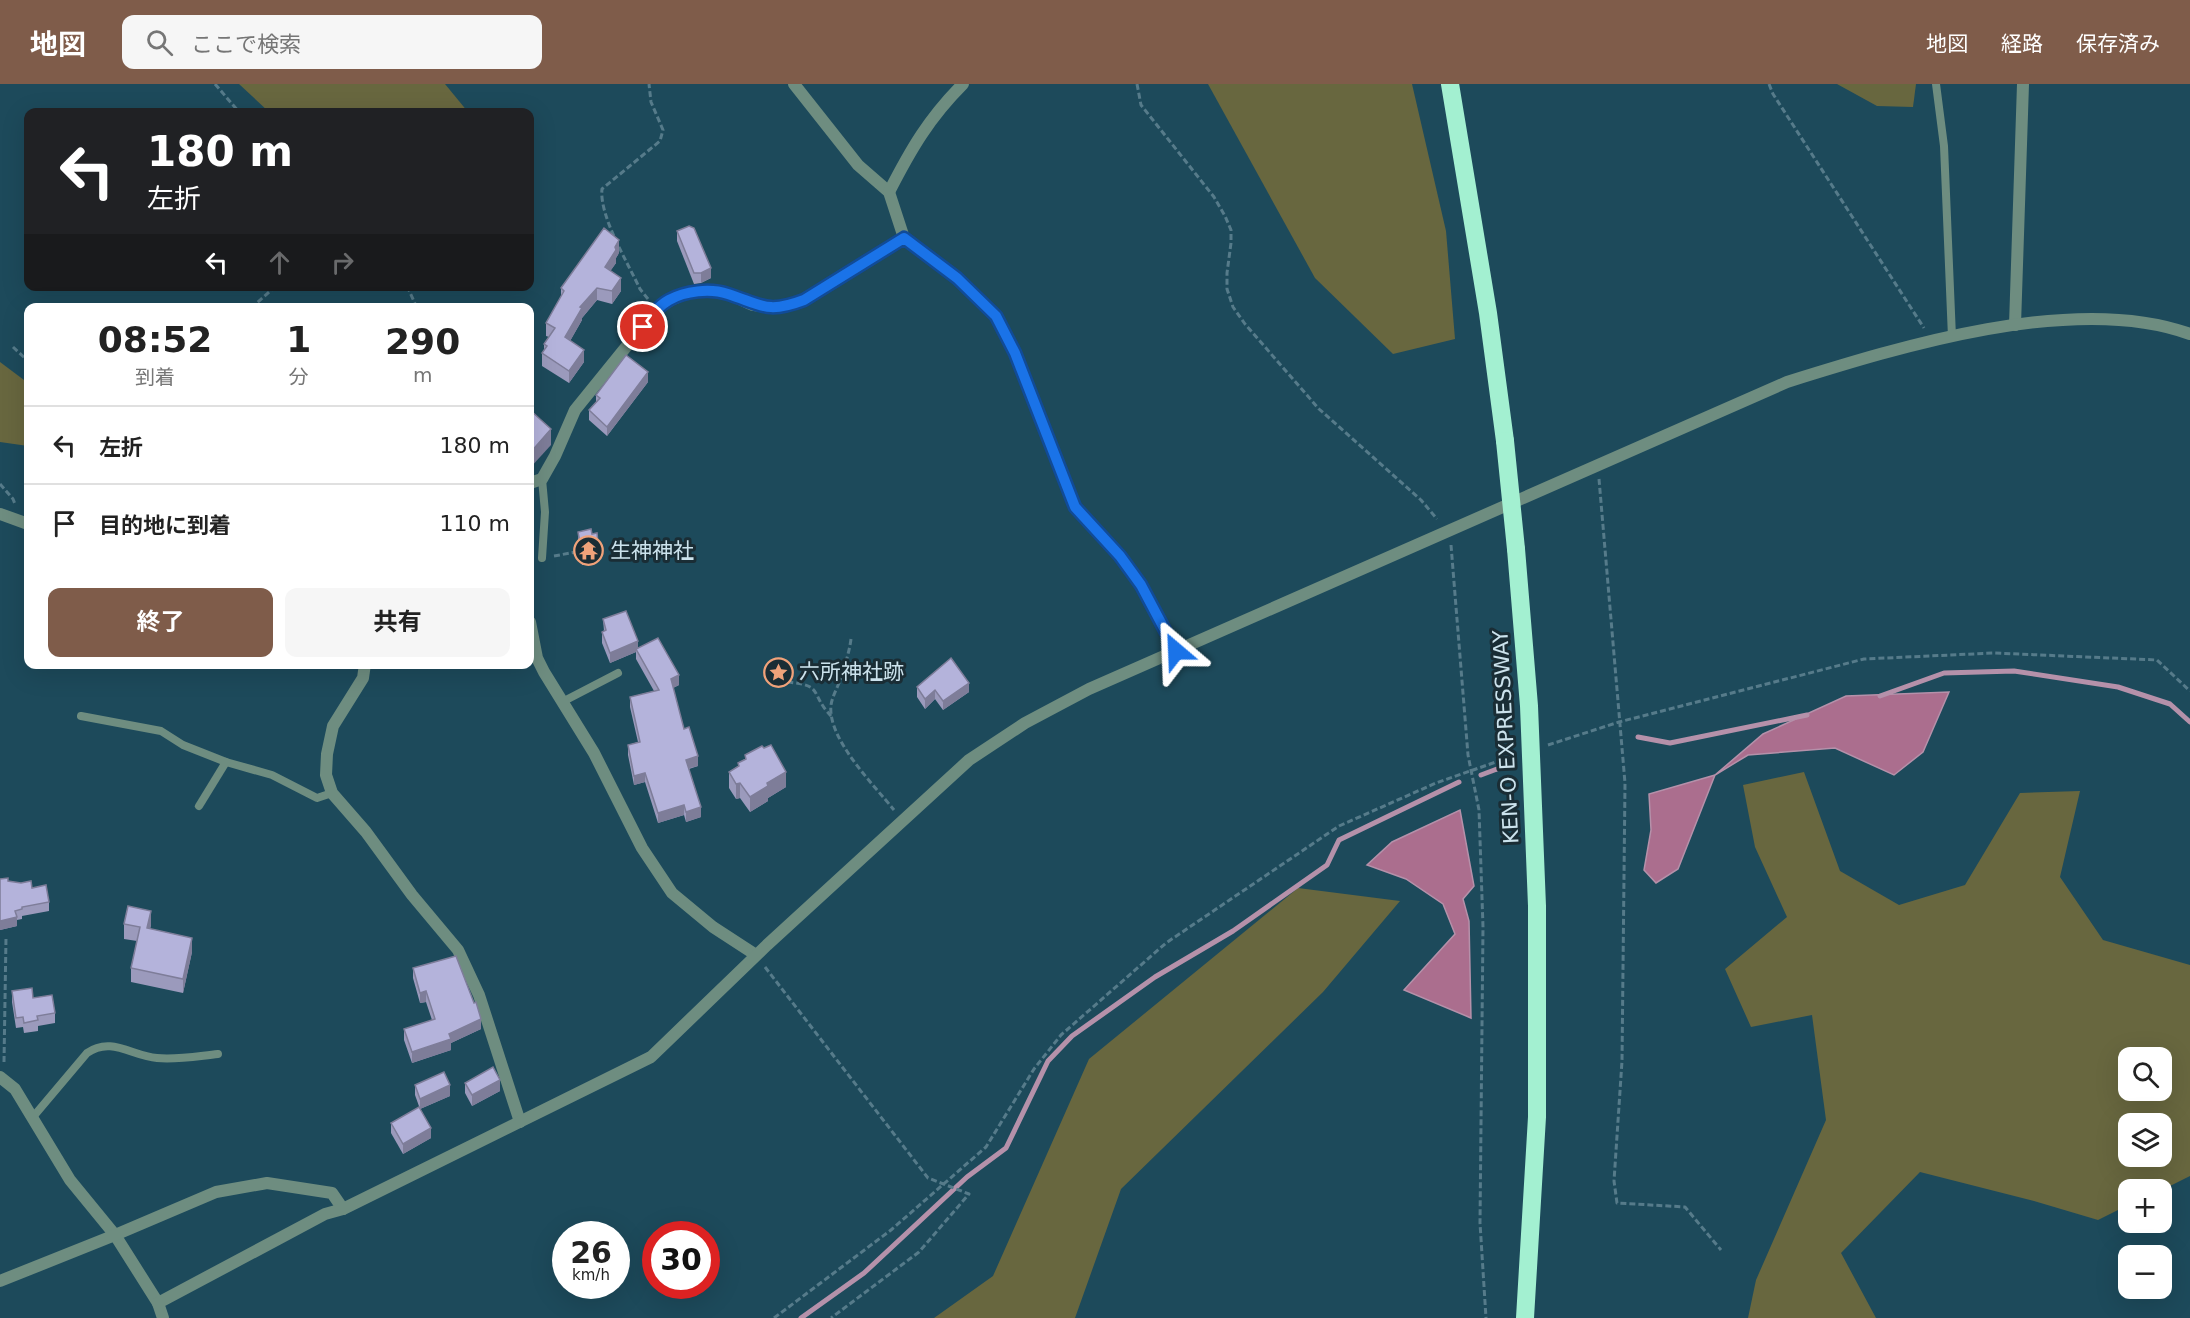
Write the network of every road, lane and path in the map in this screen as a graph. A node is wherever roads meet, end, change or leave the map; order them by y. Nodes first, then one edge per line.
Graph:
1 (215, 84) edge
2 (649, 84) edge
3 (794, 84) edge
4 (963, 84) edge
5 (1137, 84) edge
6 (1448, 84) edge
7 (1769, 84) edge
8 (1936, 84) edge
9 (2023, 84) edge
10 (236, 108) edge
11 (889, 192) junction
12 (904, 238) junction
13 (270, 291) edge
14 (257, 303) edge
15 (656, 310) junction
16 (2015, 325) junction
17 (2190, 334) edge
18 (1952, 337) junction
19 (1932, 341) junction
20 (13, 347) dead end
21 (24, 357) edge
22 (1597, 466) junction
23 (542, 479) junction
24 (534, 482) edge
25 (0, 514) edge
26 (24, 523) edge
27 (1448, 531) junction
28 (542, 558) dead end
29 (851, 639) dead end
30 (534, 643) edge
31 (1176, 651) junction
32 (364, 669) edge
33 (618, 673) dead end
34 (781, 676) dead end
35 (2190, 691) edge
36 (564, 701) junction
37 (81, 716) dead end
38 (832, 718) junction
39 (1619, 722) junction
40 (1545, 746) dead end
41 (1513, 756) dead end
42 (226, 762) junction
43 (1470, 770) junction
44 (332, 793) junction
45 (199, 806) dead end
46 (903, 821) junction
47 (6, 938) dead end
48 (756, 955) junction
49 (218, 1054) dead end
50 (2, 1078) edge
51 (33, 1117) junction
52 (520, 1122) junction
53 (942, 1183) junction
54 (343, 1209) junction
55 (116, 1235) junction
56 (1721, 1250) dead end
57 (0, 1281) edge
58 (158, 1303) junction
59 (163, 1318) edge
60 (774, 1318) edge
61 (831, 1318) edge
62 (1486, 1318) edge
63 (1525, 1318) edge

1 - 10 path
2 - 15 path
3 - 11 street
4 - 11 street
5 - 27 path
6 - 63 highway, KEN-O EXPRESSWAY, bridge
7 - 19 path
8 - 18 lane
9 - 16 street
11 - 12 street
12 - 15 street
12 - 31 street
13 - 14 path
15 - 23 street
16 - 17 street
16 - 18 street
18 - 19 street
19 - 22 street
20 - 21 path
22 - 27 street
22 - 39 path
23 - 24 street
23 - 28 lane
25 - 26 street
27 - 31 street
27 - 43 path
29 - 38 path
30 - 36 street
31 - 46 street
32 - 44 street
33 - 36 lane
34 - 38 path
35 - 39 path
36 - 48 street
37 - 42 lane
38 - 46 path
39 - 40 path
39 - 56 path
41 - 43 path
42 - 44 lane
42 - 45 lane
43 - 53 path
43 - 62 path
44 - 52 street
46 - 48 street
47 - 50 path
48 - 52 street
48 - 53 path
49 - 51 lane
50 - 51 street
51 - 55 street
52 - 54 street
53 - 60 path
53 - 61 path
54 - 55 street
54 - 58 street
55 - 57 street
55 - 58 street
58 - 59 street

